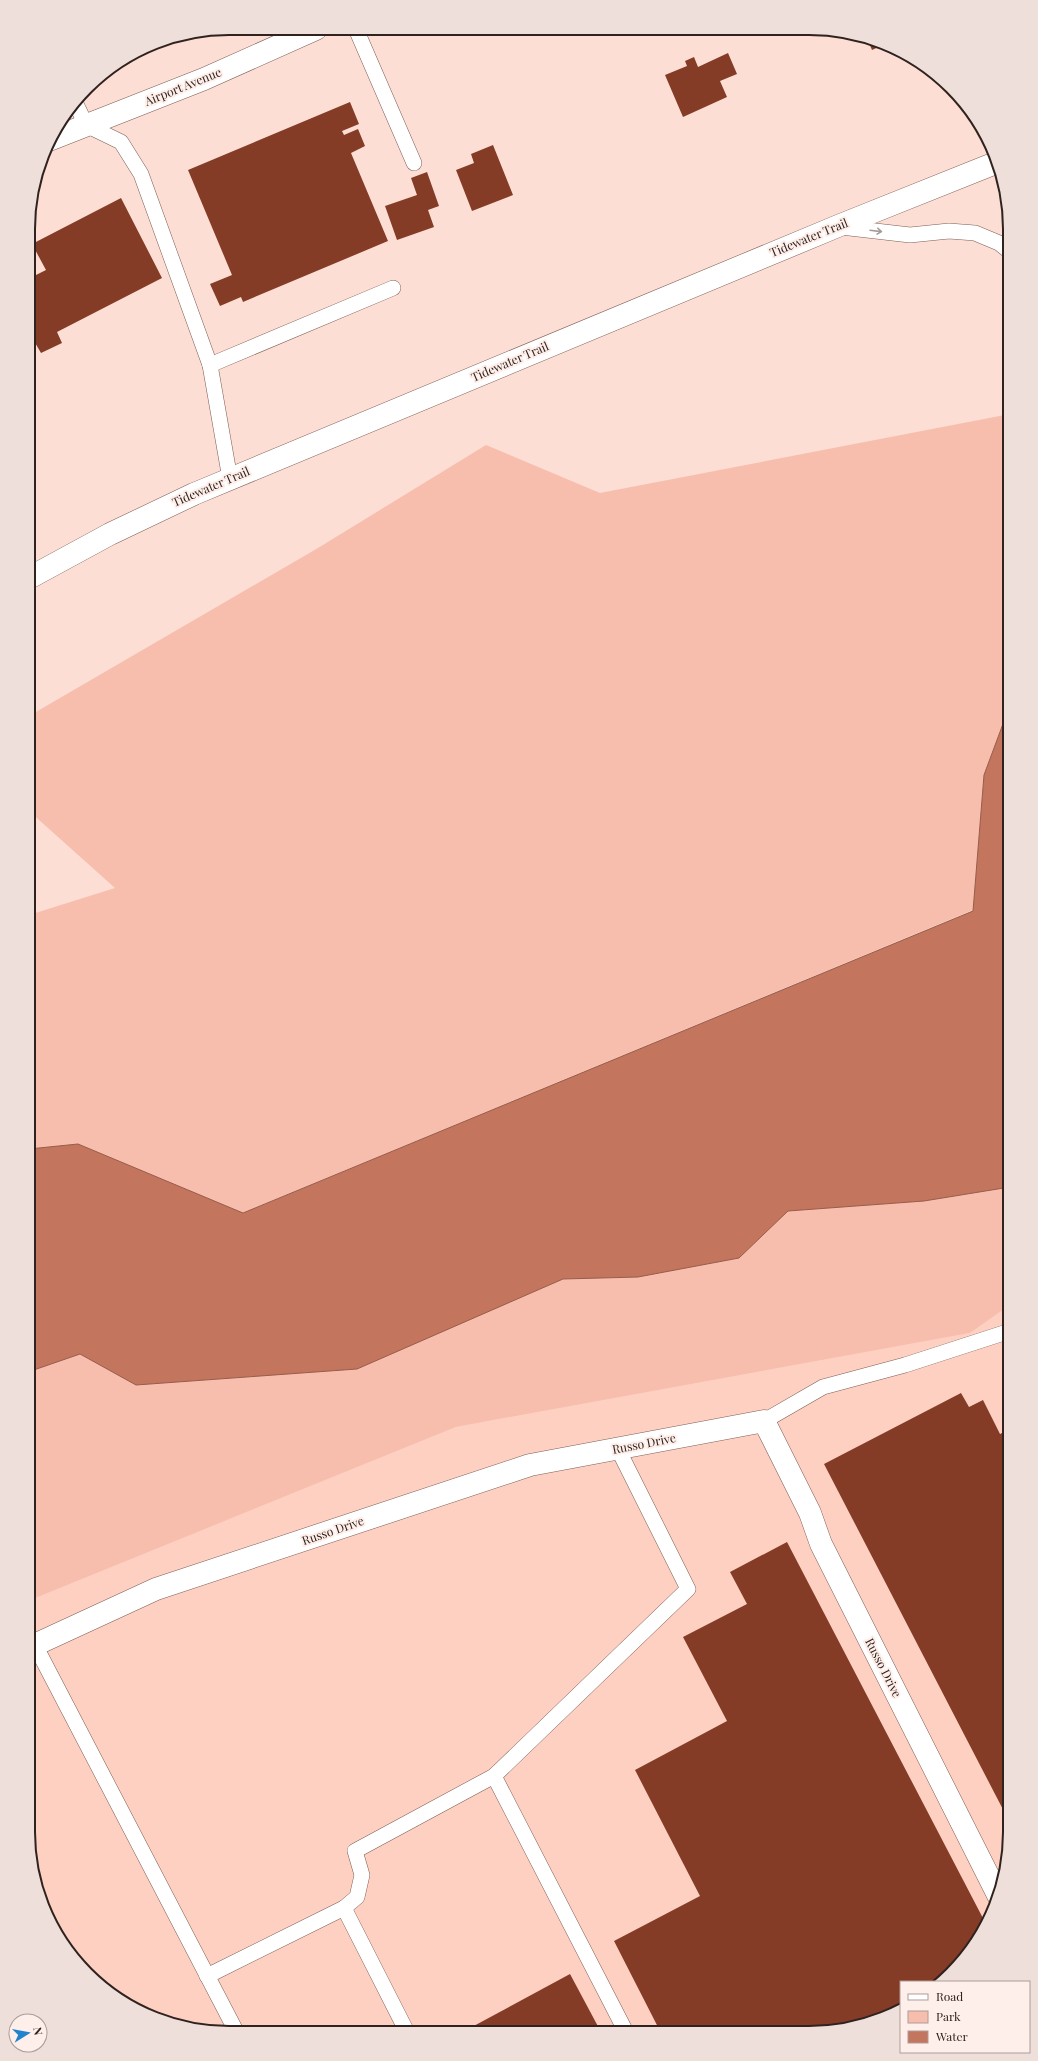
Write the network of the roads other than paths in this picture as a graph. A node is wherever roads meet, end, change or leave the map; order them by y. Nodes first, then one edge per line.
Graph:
1 (301, 35) edge
2 (359, 35) edge
3 (78, 108) edge
4 (86, 126) junction
5 (59, 136) edge
6 (414, 163) dead end
7 (992, 164) edge
8 (838, 226) junction
9 (1003, 246) edge
10 (393, 288) dead end
11 (210, 364) junction
12 (230, 479) junction
13 (35, 575) edge
14 (1003, 1334) edge
15 (764, 1421) junction
16 (618, 1449) junction
17 (35, 1644) edge
18 (35, 1654) edge
19 (494, 1776) junction
20 (995, 1888) edge
21 (344, 1908) junction
22 (207, 1976) junction
23 (233, 2026) edge
24 (404, 2026) edge
25 (623, 2026) edge

1 - 4 street, Airport Avenue
2 - 6 lane
3 - 4 lane
4 - 5 street, Airport Avenue
4 - 11 lane
7 - 8 street, Tidewater Trail
8 -> 9 lane
8 - 12 street, Tidewater Trail
10 - 11 lane
11 - 12 lane
12 - 13 street, Tidewater Trail
14 - 15 lane
15 - 16 street, Russo Drive
15 - 20 street, Russo Drive
16 - 17 street, Russo Drive
16 - 19 lane
18 - 22 lane
19 - 21 lane
19 - 25 lane
21 - 22 lane
21 - 24 lane
22 - 23 lane

